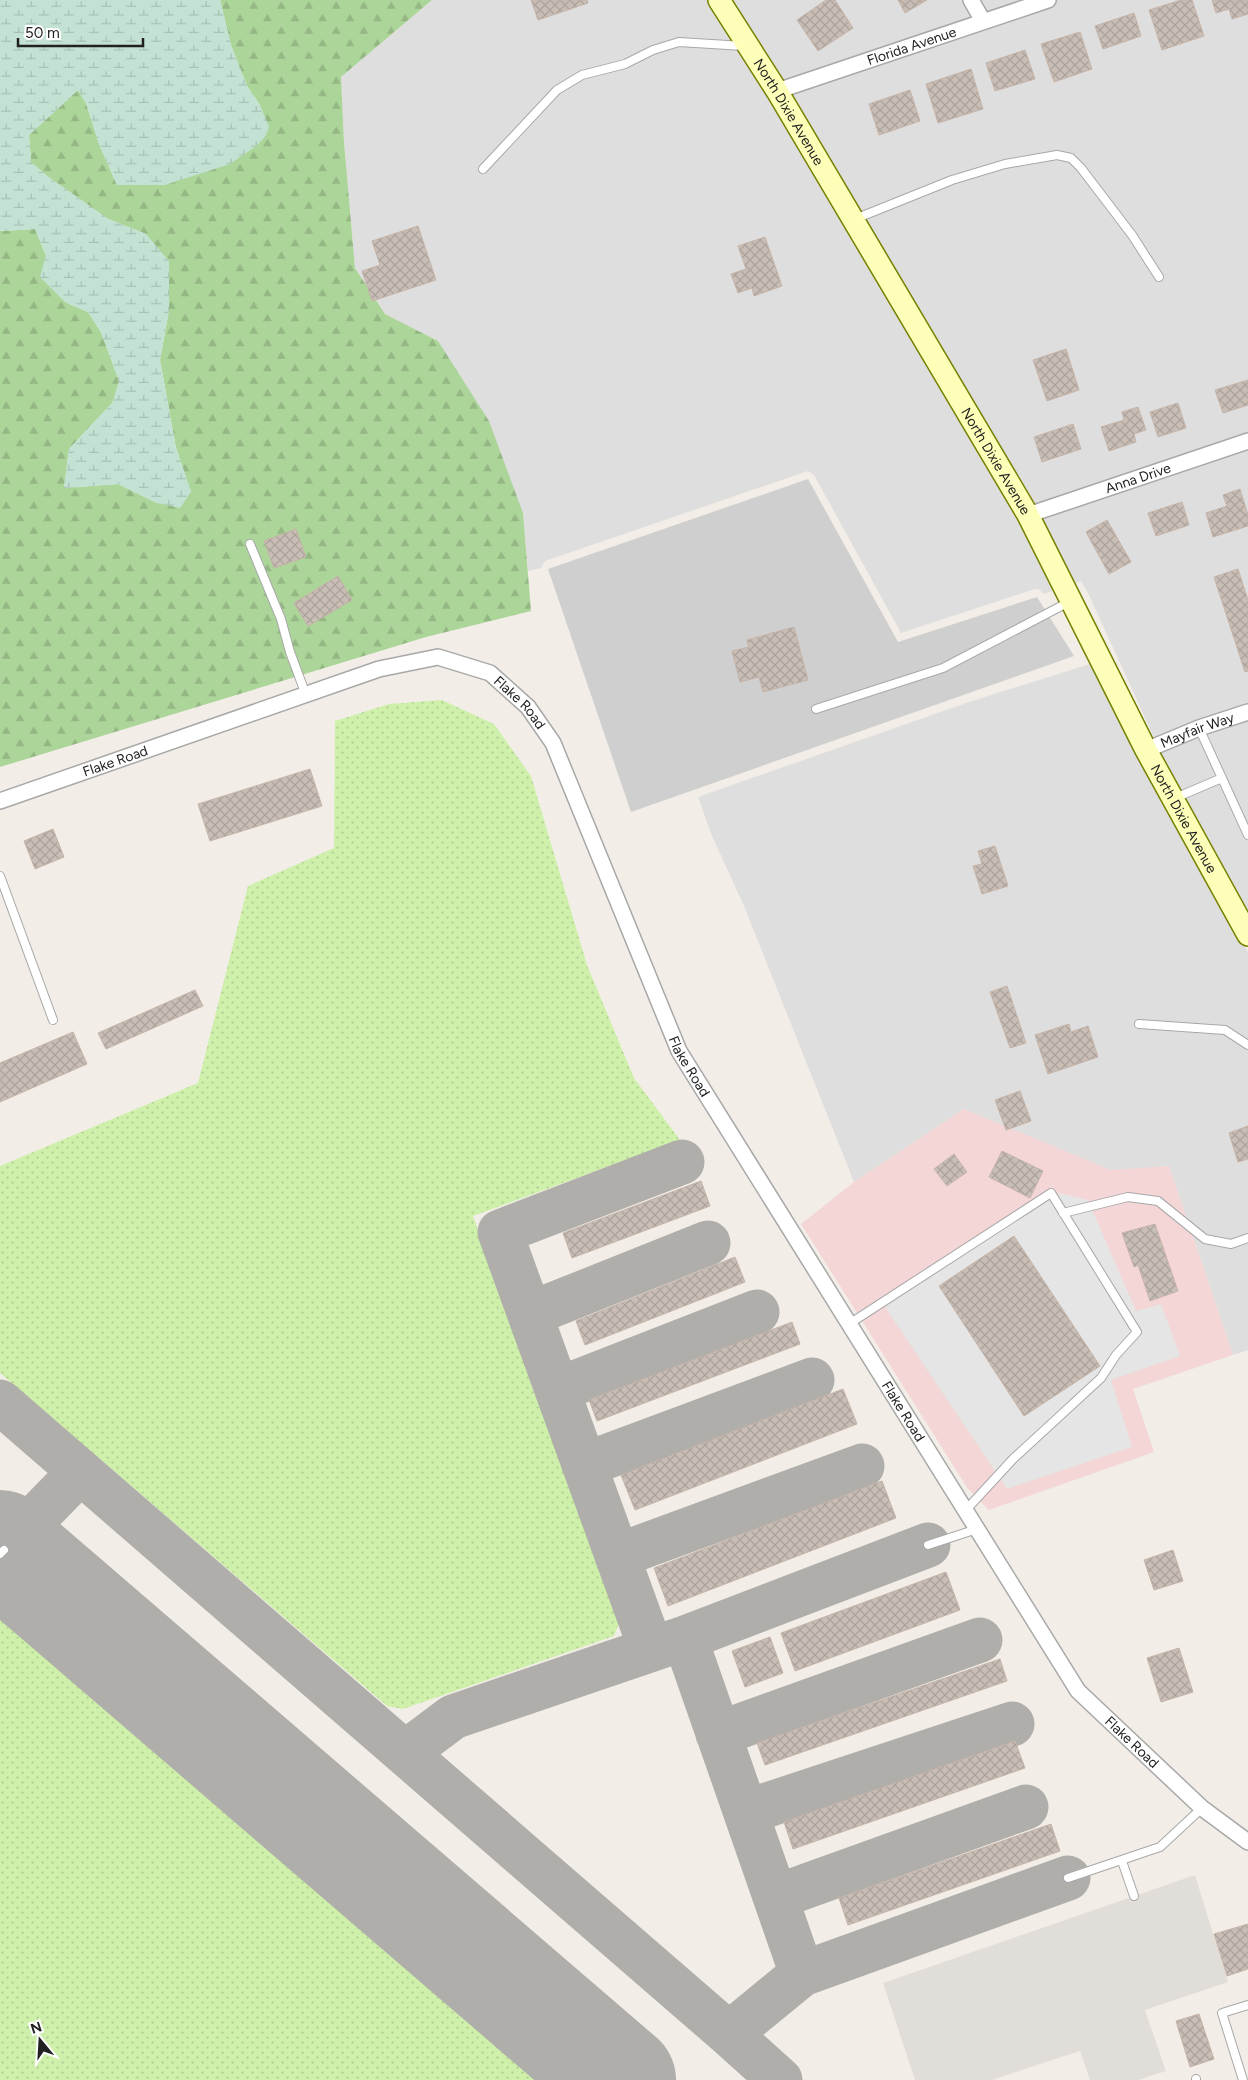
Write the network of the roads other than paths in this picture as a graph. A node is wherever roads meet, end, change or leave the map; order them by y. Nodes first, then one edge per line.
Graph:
1 (719, 0) edge
2 (971, 0) edge
3 (1048, 0) edge
4 (982, 21) junction
5 (749, 46) junction
6 (777, 91) junction
7 (483, 169) dead end
8 (853, 220) junction
9 (1159, 277) dead end
10 (1248, 441) edge
11 (1028, 515) junction
12 (250, 544) dead end
13 (1072, 601) junction
14 (306, 695) junction
15 (816, 709) dead end
16 (1248, 712) edge
17 (1199, 728) junction
18 (1146, 750) junction
19 (1222, 778) junction
20 (1174, 799) junction
21 (0, 801) edge
22 (1248, 835) edge
23 (0, 876) edge
24 (1248, 935) edge
25 (53, 1020) dead end
26 (1139, 1024) dead end
27 (1248, 1045) edge
28 (1063, 1213) junction
29 (1248, 1238) edge
30 (849, 1324) junction
31 (965, 1511) junction
32 (977, 1529) junction
33 (928, 1546) dead end
34 (1202, 1808) junction
35 (1248, 1842) edge
36 (1122, 1861) junction
37 (1068, 1878) dead end
38 (1134, 1896) dead end
39 (1248, 2005) edge
40 (1243, 2080) edge

1 - 5 street, North Dixie Avenue
2 - 4 street
3 - 4 street, Florida Avenue
4 - 6 street, Florida Avenue
5 - 6 street, North Dixie Avenue
5 - 7 lane
6 - 8 street, North Dixie Avenue
8 - 9 lane
8 - 11 street, North Dixie Avenue
10 - 11 street, Anna Drive
11 - 13 street, North Dixie Avenue
12 - 14 lane
13 - 15 lane
13 - 18 street, North Dixie Avenue
14 - 21 street, Flake Road
14 - 30 street, Flake Road
16 - 17 street, Mayfair Way
17 - 18 street, Mayfair Way
17 - 19 lane
18 - 20 street, North Dixie Avenue
19 - 20 lane
19 - 22 lane
20 - 24 street, North Dixie Avenue
23 - 25 lane
26 - 27 lane
28 - 29 lane
28 - 30 lane
28 - 31 lane
30 - 31 street, Flake Road
31 - 32 street, Flake Road
32 - 33 lane
32 - 34 street, Flake Road
34 - 35 street, Flake Road
34 - 36 lane
36 - 37 lane
36 - 38 lane
39 - 40 lane

